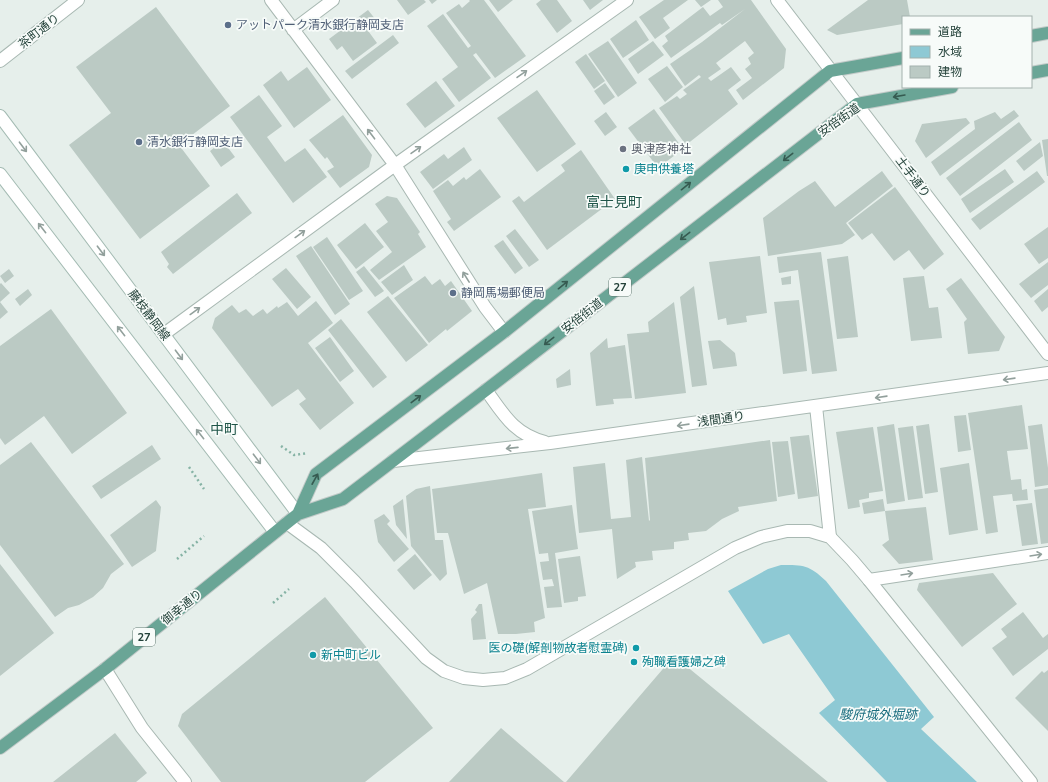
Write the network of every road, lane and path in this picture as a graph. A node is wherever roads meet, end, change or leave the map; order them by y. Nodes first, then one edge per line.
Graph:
1 (78, 0) edge
2 (271, 0) edge
3 (332, 0) edge
4 (628, 0) edge
5 (777, 0) edge
6 (293, 30) junction
7 (1048, 33) edge
8 (1032, 36) edge
9 (902, 58) edge
10 (0, 61) edge
11 (1048, 70) edge
12 (830, 71) junction
13 (1032, 73) edge
14 (946, 88) edge
15 (857, 104) junction
16 (0, 116) edge
17 (395, 165) junction
18 (0, 174) edge
19 (504, 332) junction
20 (164, 334) junction
21 (1048, 354) edge
22 (1048, 373) edge
23 (486, 390) junction
24 (816, 406) junction
25 (550, 443) junction
26 (281, 446) dead end
27 (308, 453) dead end
28 (393, 461) junction
29 (189, 467) dead end
30 (204, 489) dead end
31 (298, 514) junction
32 (287, 523) junction
33 (275, 532) junction
34 (204, 536) dead end
35 (830, 537) junction
36 (1048, 553) edge
37 (177, 559) dead end
38 (869, 580) junction
39 (289, 589) dead end
40 (273, 603) dead end
41 (105, 669) junction
42 (0, 748) edge
43 (185, 782) edge
44 (1031, 782) edge

1 - 10 street, 茶町通り
2 - 6 street
3 - 6 street
17 -> 4 street
5 - 12 street, 土手通り
17 -> 6 street
7 - 8 main road
9 - 12 main road, 安倍街道 / 27
11 - 13 main road
12 - 15 street, 土手通り
19 -> 12 main road, 安倍街道 / 27
14 -> 15 main road, 安倍街道 / 27
15 - 21 street, 土手通り
15 -> 23 main road, 安倍街道 / 27
16 -> 20 street, 藤枝静岡線
19 -> 17 street
20 -> 17 street
33 -> 18 street
31 -> 19 main road, 安倍街道 / 27
20 -> 31 street, 藤枝静岡線
22 -> 24 street, 浅間通り
23 - 25 street
23 - 28 main road, 安倍街道 / 27
24 -> 25 street, 浅間通り
24 - 35 street
25 -> 28 street, 浅間通り
26 - 27 path
28 - 31 main road, 安倍街道 / 27
29 - 30 path
31 - 32 main road, 安倍街道 / 27
32 - 33 main road, 御幸通り / 27
32 - 35 street
33 - 41 main road, 御幸通り / 27
34 - 37 path
35 - 38 street
38 -> 36 street
38 - 44 street
39 - 40 path
41 - 42 main road, 御幸通り / 27
41 - 43 street

